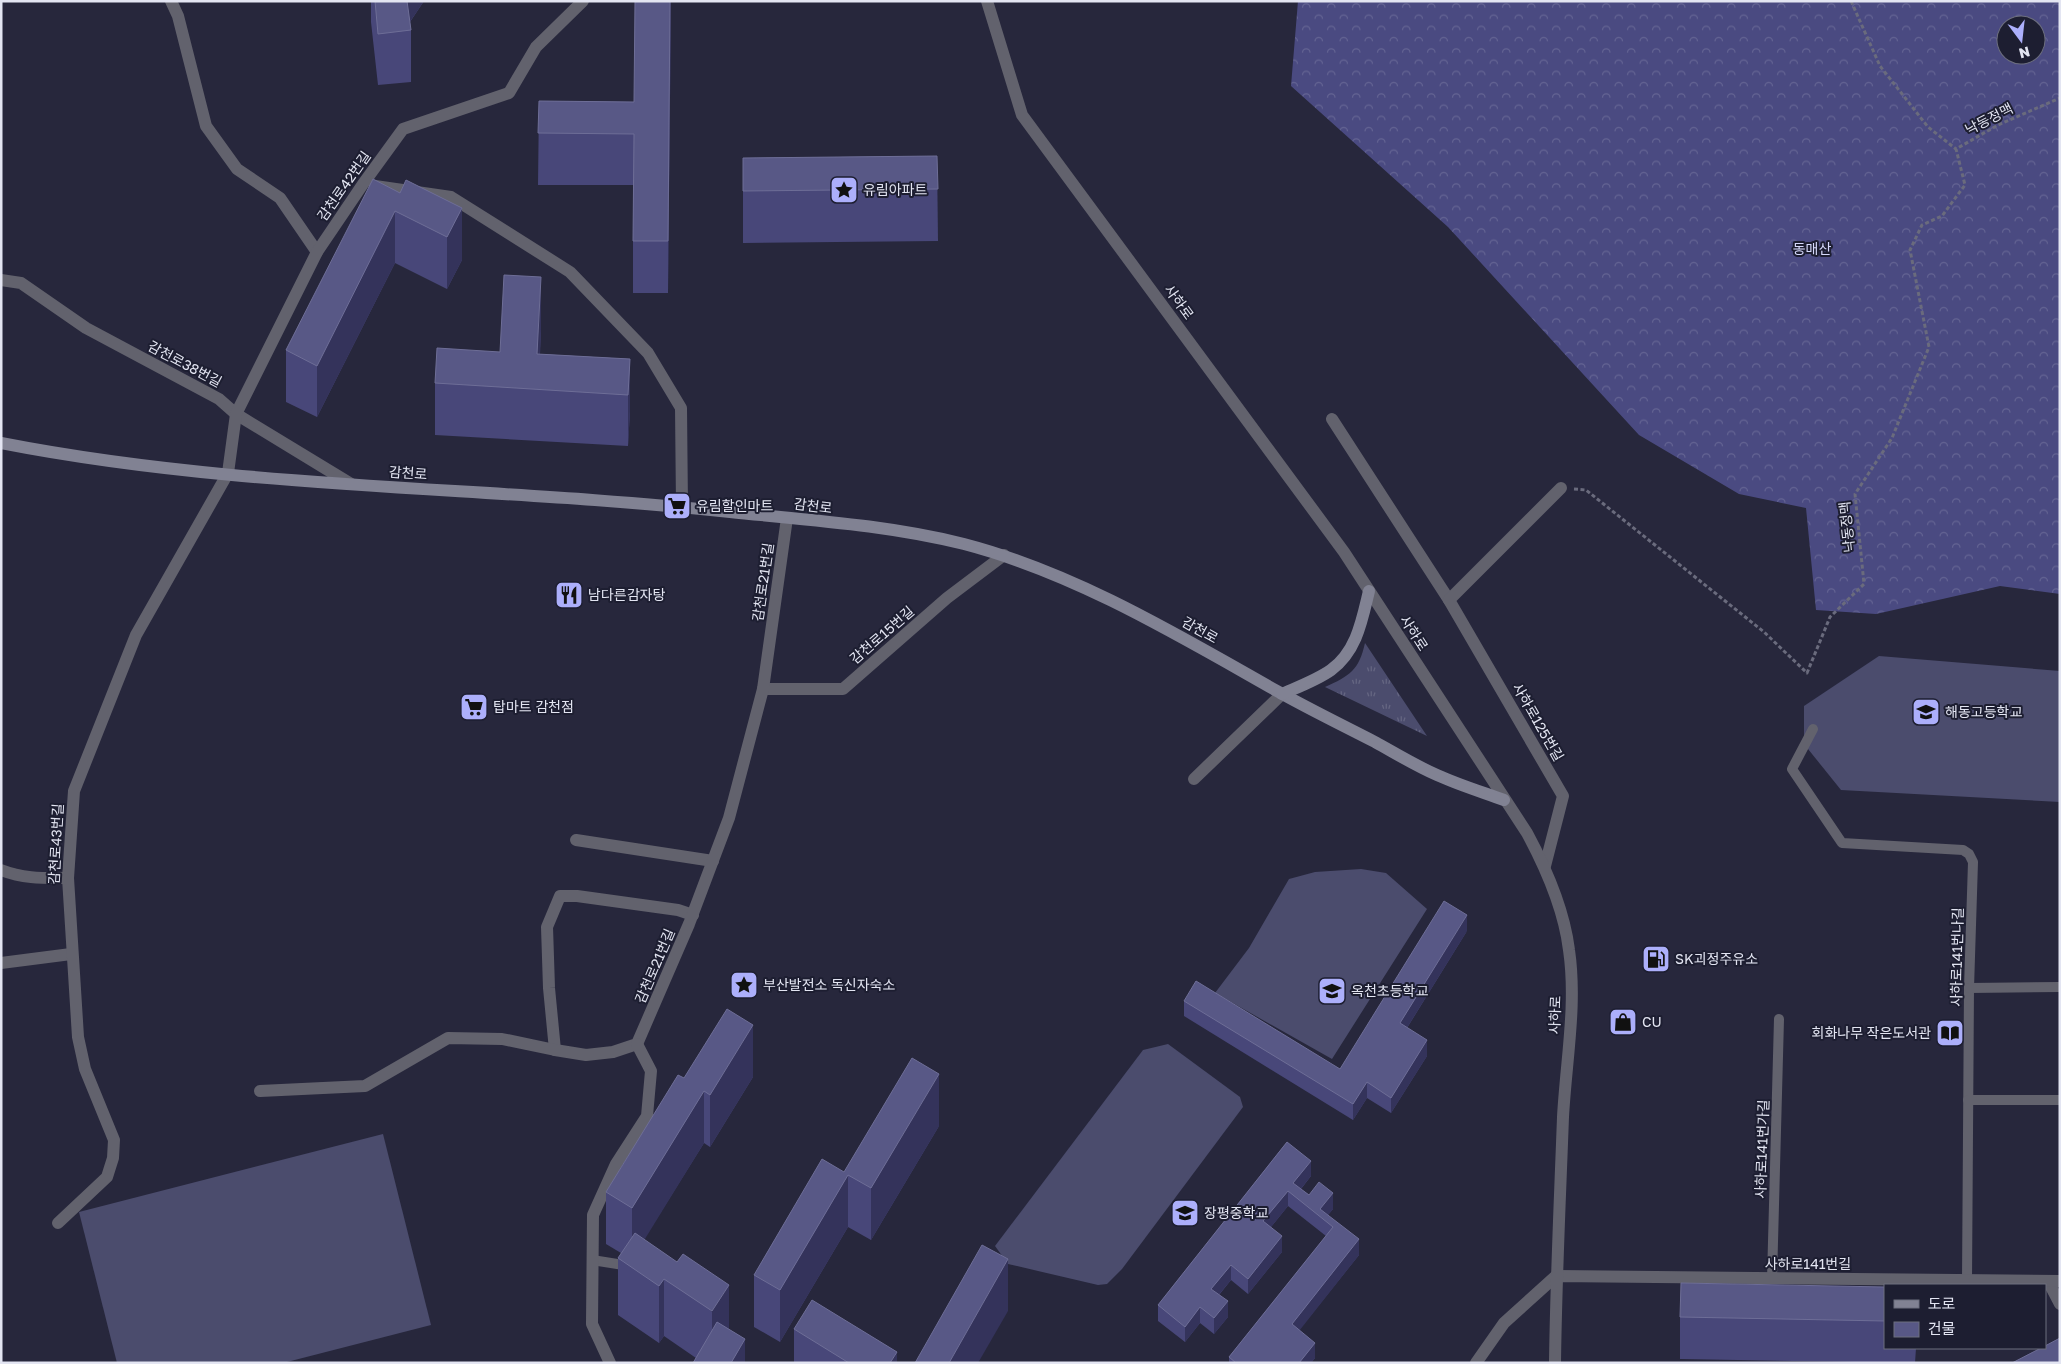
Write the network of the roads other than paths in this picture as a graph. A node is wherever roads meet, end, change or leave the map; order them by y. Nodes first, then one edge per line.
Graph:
1 (171, 1) edge
2 (583, 1) edge
3 (987, 1) edge
4 (363, 184) junction
5 (317, 252) junction
6 (1, 280) edge
7 (236, 414) junction
8 (1332, 419) dead end
9 (1, 442) edge
10 (228, 473) junction
11 (351, 484) junction
12 (1561, 488) road end
13 (682, 507) junction
14 (786, 518) junction
15 (1004, 556) junction
16 (1369, 591) junction
17 (1449, 600) junction
18 (763, 689) junction
19 (1282, 694) junction
20 (1813, 729) dead end
21 (1194, 779) dead end
22 (1504, 800) junction
23 (576, 840) dead end
24 (713, 861) junction
25 (1545, 866) junction
26 (1, 870) edge
27 (68, 878) junction
28 (692, 914) junction
29 (71, 954) junction
30 (1, 963) edge
31 (2060, 987) edge
32 (1969, 988) junction
33 (1779, 1019) dead end
34 (637, 1044) junction
35 (555, 1050) junction
36 (260, 1091) dead end
37 (1968, 1100) junction
38 (2060, 1100) edge
39 (58, 1223) dead end
40 (592, 1260) junction
41 (645, 1269) edge
42 (1556, 1276) junction
43 (1772, 1279) junction
44 (1967, 1280) junction
45 (2054, 1281) edge
46 (2060, 1304) edge
47 (610, 1363) edge
48 (1476, 1363) edge
49 (1555, 1363) edge

1 - 5 street
2 - 4 street, 감천로42번길
3 - 16 street, 사하로
4 - 5 street, 감천로42번길
4 - 13 street
5 - 7 street, 감천로42번길
6 - 7 street, 감천로38번길
7 - 10 street, 감천로42번길
7 - 11 street, 감천로38번길
8 - 17 street, 사하로125번길
9 - 10 main road, 감천로
10 - 11 main road, 감천로
10 - 27 street, 감천로43번길
11 - 13 main road, 감천로
12 - 17 street
13 - 14 main road, 감천로
14 - 15 main road, 감천로
14 - 18 street, 감천로21번길
15 - 18 street, 감천로15번길
15 - 19 main road, 감천로
16 - 19 main road
16 - 22 street, 사하로
17 - 25 street, 사하로125번길
18 - 24 street, 감천로21번길
19 - 21 street
19 - 22 main road, 감천로
20 - 32 lane, 사하로141번나길
22 - 25 street, 사하로
23 - 24 street
24 - 28 street, 감천로21번길
25 - 42 street, 사하로
26 - 27 street
27 - 29 street, 감천로43번길
28 - 34 street, 감천로21번길
28 - 35 street
29 - 30 street
29 - 39 street, 감천로43번길
31 - 32 lane
32 - 37 lane, 사하로141번나길
33 - 43 lane, 사하로141번가길
34 - 35 street
34 - 40 street
35 - 36 street
37 - 38 lane
37 - 44 lane, 사하로141번나길
40 - 41 lane
40 - 47 street
42 - 43 street, 사하로141번길
42 - 48 street
42 - 49 street, 사하로
43 - 44 street, 사하로141번길
44 - 45 street, 사하로141번길
45 - 46 street

